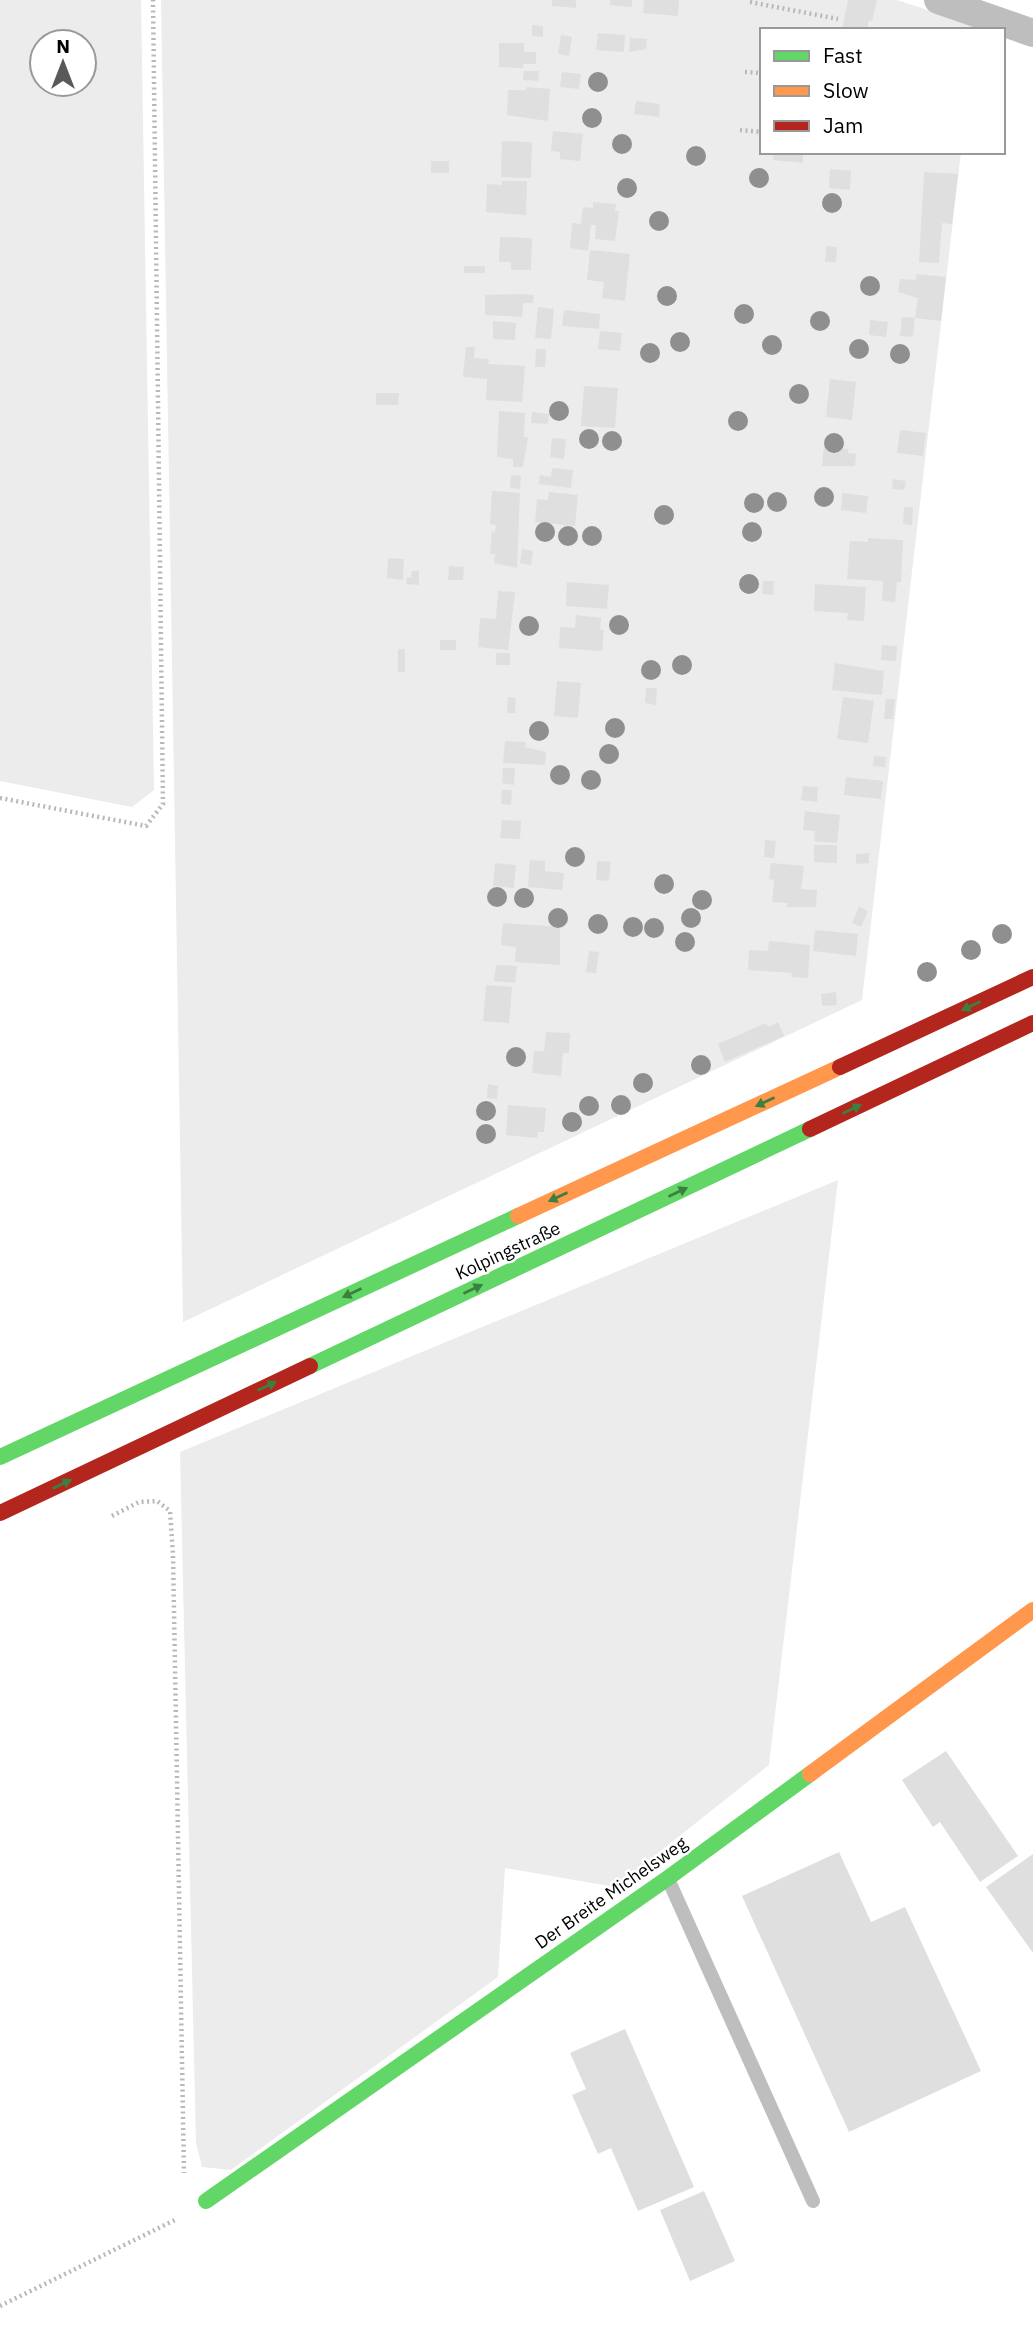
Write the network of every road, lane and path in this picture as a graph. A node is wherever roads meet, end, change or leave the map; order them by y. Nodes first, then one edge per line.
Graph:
1 (153, 0) edge
2 (938, 0) edge
3 (750, 2) dead end
4 (838, 19) dead end
5 (1033, 33) edge
6 (745, 72) dead end
7 (760, 73) edge
8 (740, 130) dead end
9 (760, 132) edge
10 (0, 797) edge
11 (1033, 977) edge
12 (1033, 1023) edge
13 (0, 1457) edge
14 (0, 1513) edge
15 (112, 1516) dead end
16 (1033, 1610) edge
17 (667, 1878) junction
18 (206, 2201) junction
19 (813, 2201) dead end
20 (0, 2306) edge

1 - 10 path
2 - 5 street
3 - 4 path
6 - 7 path
8 - 9 path
11 -> 13 main road, Kolpingstraße
14 -> 12 main road, Kolpingstraße
15 - 18 path
16 - 17 main road, Der Breite Michelsweg
17 - 18 main road, Der Breite Michelsweg
17 - 19 lane
18 - 20 path

